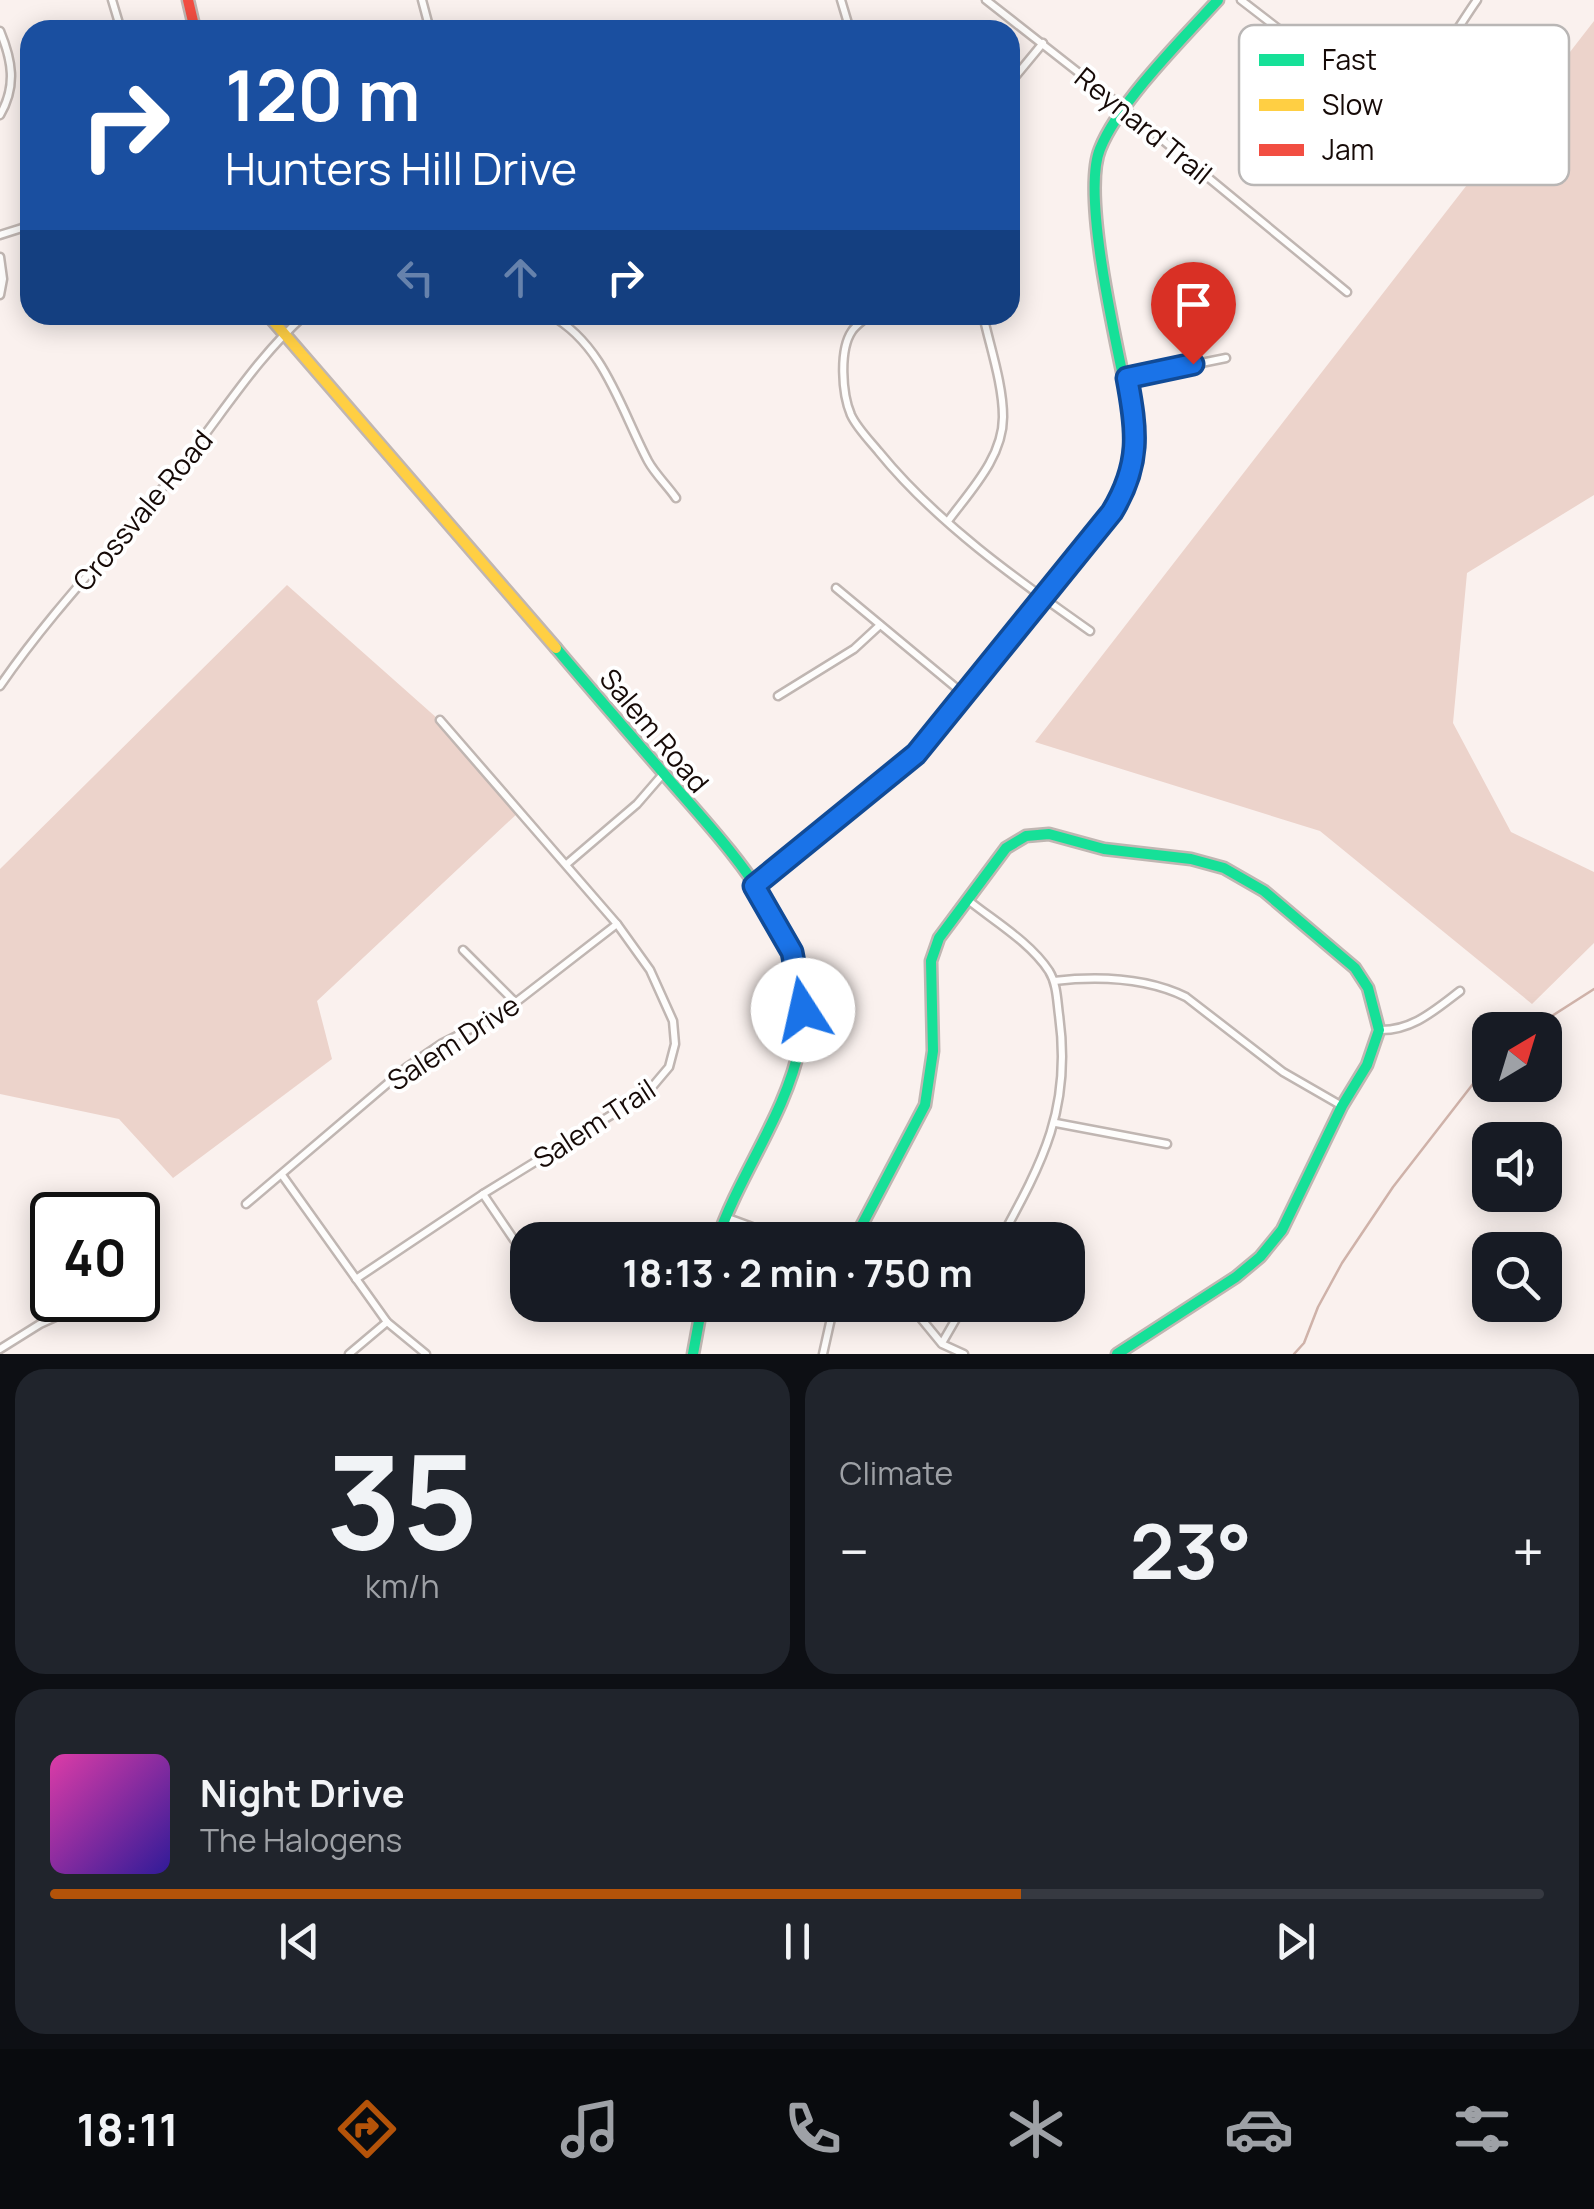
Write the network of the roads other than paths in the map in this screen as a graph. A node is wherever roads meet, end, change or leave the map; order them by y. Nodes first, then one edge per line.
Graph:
1 (986, 0) edge
2 (1218, 0) edge
3 (1241, 0) edge
4 (1477, 0) edge
5 (1012, 20) edge
6 (1274, 25) edge
7 (1459, 25) edge
8 (1020, 26) edge
9 (0, 30) edge
10 (1042, 43) junction
11 (1020, 70) edge
12 (1126, 109) junction
13 (0, 115) edge
14 (0, 257) edge
15 (1347, 292) dead end
16 (0, 296) edge
17 (276, 325) edge
18 (294, 325) edge
19 (565, 325) edge
20 (859, 325) edge
21 (985, 325) edge
22 (284, 334) junction
23 (1226, 358) dead end
24 (1127, 378) junction
25 (676, 498) dead end
26 (948, 520) junction
27 (836, 588) dead end
28 (1044, 599) junction
29 (880, 625) junction
30 (1090, 631) dead end
31 (0, 686) edge
32 (778, 696) dead end
33 (966, 696) junction
34 (440, 720) dead end
35 (662, 774) junction
36 (568, 863) junction
37 (754, 886) junction
38 (967, 900) junction
39 (618, 924) junction
40 (463, 950) dead end
41 (1054, 982) junction
42 (1460, 991) dead end
43 (515, 1002) junction
44 (1379, 1030) junction
45 (1342, 1106) junction
46 (1056, 1122) junction
47 (1167, 1144) dead end
48 (282, 1176) junction
49 (483, 1194) junction
50 (246, 1204) dead end
51 (724, 1217) junction
52 (723, 1222) edge
53 (738, 1222) edge
54 (863, 1222) edge
55 (1010, 1222) edge
56 (510, 1233) edge
57 (356, 1279) junction
58 (44, 1322) edge
59 (388, 1322) junction
60 (699, 1322) edge
61 (831, 1322) edge
62 (924, 1322) edge
63 (954, 1322) edge
64 (942, 1344) junction
65 (0, 1349) edge
66 (349, 1354) edge
67 (426, 1354) edge
68 (694, 1354) edge
69 (824, 1354) edge
70 (964, 1354) edge
71 (1116, 1354) edge

1 - 5 street, Reynard Trail
2 - 12 street
3 - 6 street
4 - 7 street
8 - 10 street, Reynard Trail
9 - 13 street
10 - 11 street
10 - 12 street, Reynard Trail
12 - 15 street, Reynard Trail
12 - 24 street
14 - 16 street
17 - 22 street, Salem Road
18 - 22 street, Crossvale Road
19 - 25 street
20 - 26 street
21 - 26 street
22 - 31 street, Crossvale Road
22 - 35 street, Salem Road
23 - 24 street
24 - 28 street
26 - 28 street
27 - 29 street
28 - 30 street
28 - 33 street
29 - 32 street
29 - 33 street
33 - 37 street
34 - 36 street, Salem Trail
35 - 36 street
35 - 37 street, Salem Road
36 - 39 street, Salem Trail
37 - 51 street, Salem Road
38 - 41 street
38 - 44 street
38 - 54 street
39 - 43 street, Salem Drive
39 - 49 street, Salem Trail
40 - 43 street
41 - 45 street
41 - 46 street
42 - 44 street
43 - 48 street, Salem Drive
44 - 45 street
45 - 71 street
46 - 47 street
46 - 55 street
48 - 50 street, Salem Drive
48 - 57 street
49 - 56 street
49 - 57 street, Salem Trail
51 - 52 street, Salem Road
51 - 53 street
57 - 59 street
58 - 65 street
59 - 66 street
59 - 67 street
60 - 68 street
61 - 69 street
62 - 64 street
63 - 64 street
64 - 70 street

